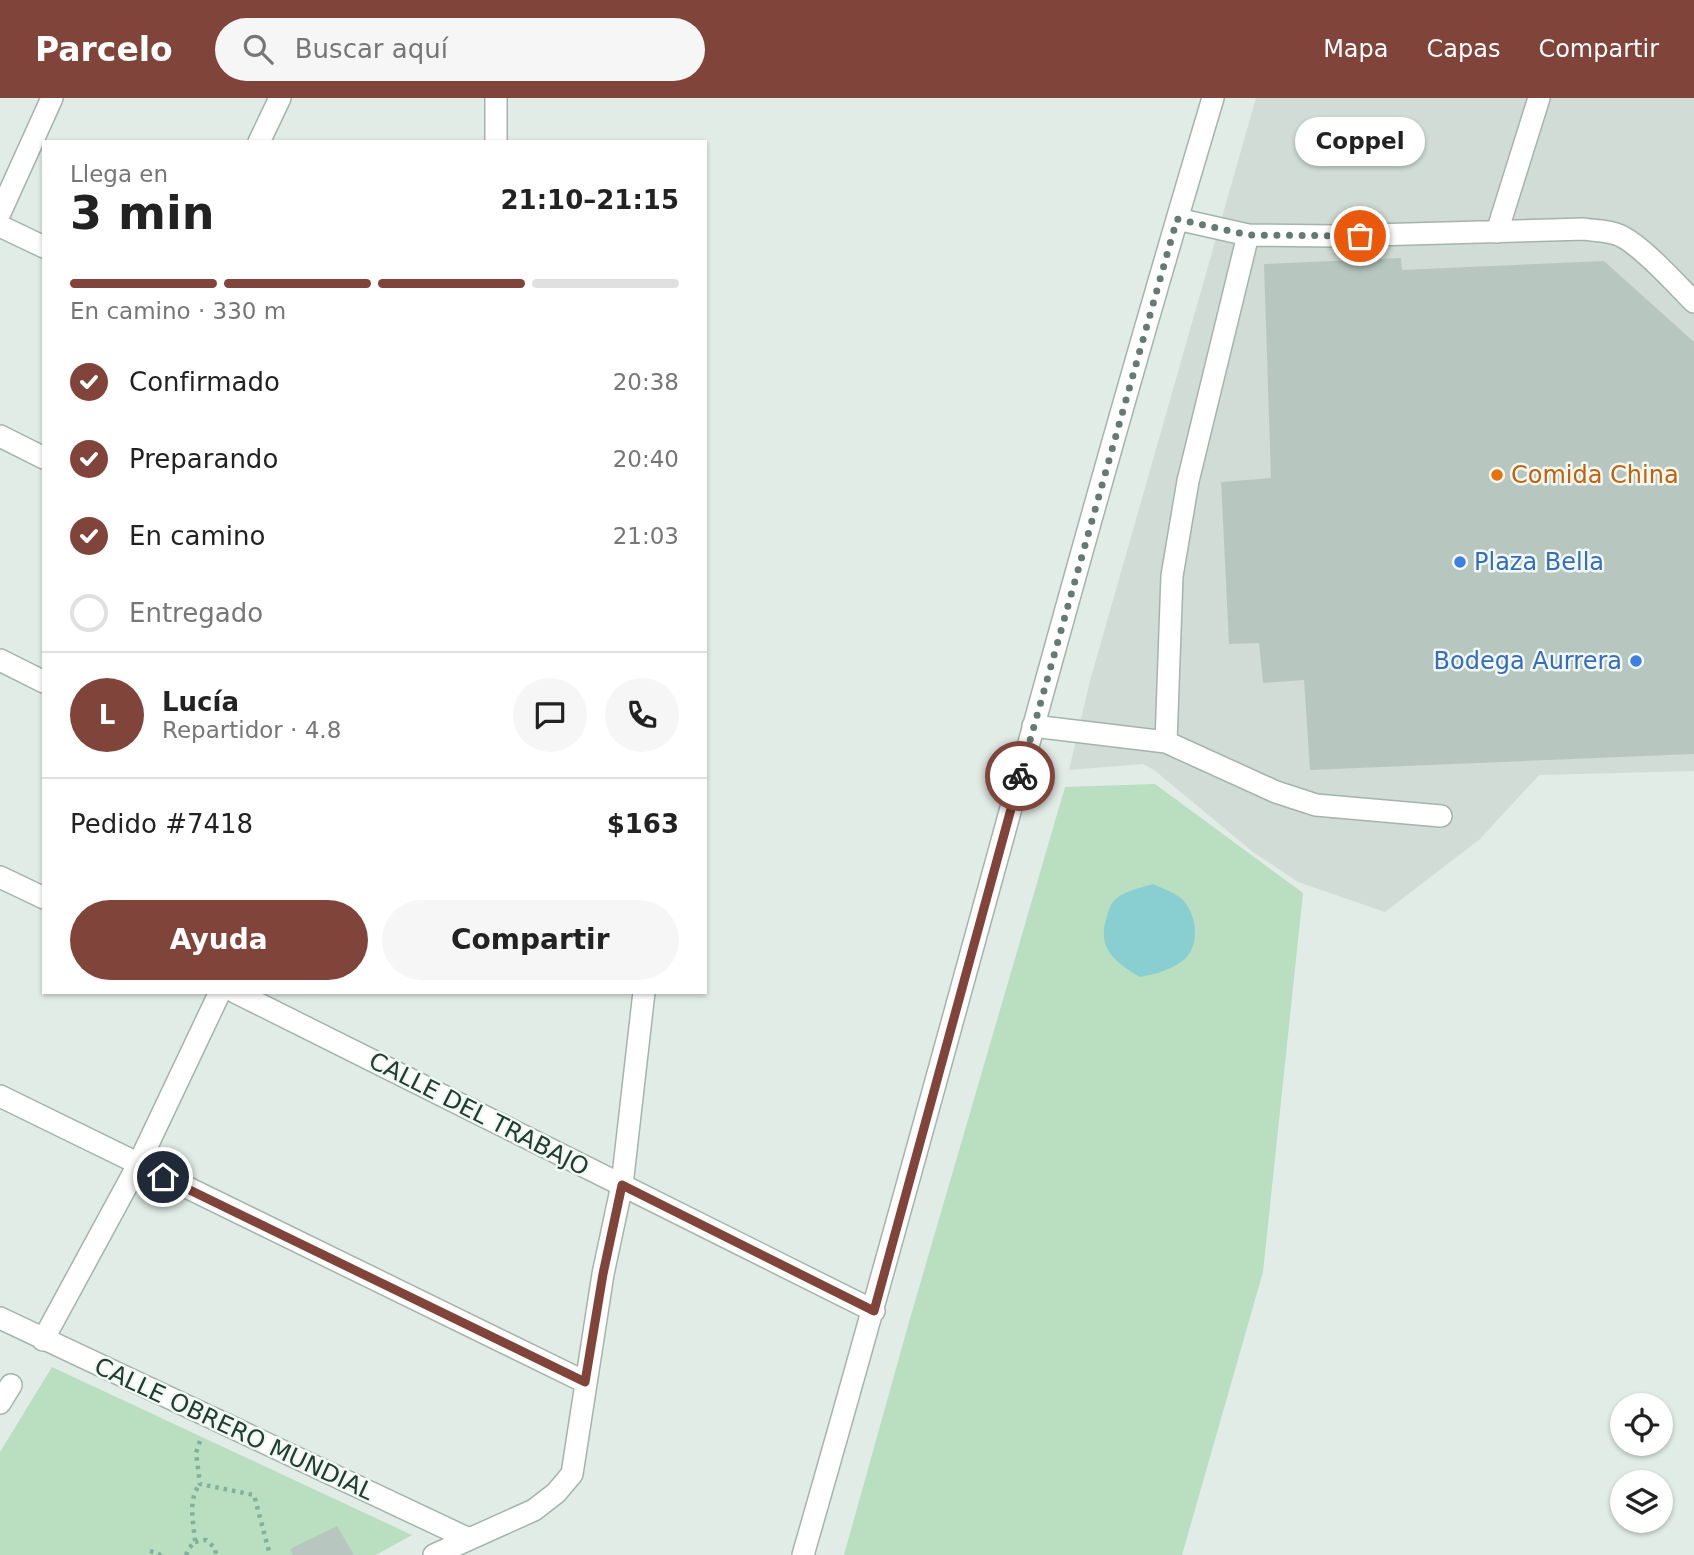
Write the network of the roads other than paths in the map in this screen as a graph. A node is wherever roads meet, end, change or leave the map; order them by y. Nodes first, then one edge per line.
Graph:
1 (52, 98) edge
2 (280, 98) edge
3 (496, 98) edge
4 (1213, 98) edge
5 (1539, 98) edge
6 (260, 140) edge
7 (496, 140) edge
8 (0, 213) edge
9 (1177, 219) junction
10 (0, 226) edge
11 (1497, 232) junction
12 (1248, 235) junction
13 (42, 246) edge
14 (1694, 302) edge
15 (0, 436) edge
16 (42, 457) edge
17 (0, 660) edge
18 (42, 681) edge
19 (1033, 726) junction
20 (1166, 742) junction
21 (1441, 816) dead end
22 (0, 877) edge
23 (42, 897) edge
24 (219, 994) edge
25 (239, 994) edge
26 (645, 994) edge
27 (0, 1097) edge
28 (138, 1165) junction
29 (622, 1185) junction
30 (874, 1311) junction
31 (0, 1318) edge
32 (43, 1340) junction
33 (585, 1382) junction
34 (11, 1385) dead end
35 (0, 1403) edge
36 (469, 1539) junction
37 (434, 1555) edge
38 (803, 1555) edge

1 - 8 street
2 - 6 street
3 - 7 street
4 - 9 street
5 - 11 street
9 - 12 street
9 - 19 street
10 - 13 street
11 - 12 street
11 - 14 street
12 - 20 street
15 - 16 street
17 - 18 street
19 - 20 street
19 - 30 street
20 - 21 street
22 - 23 street
24 - 28 street
25 - 29 street, CALLE DEL TRABAJO
26 - 29 street
27 - 28 street
28 - 32 street
28 - 33 street
29 - 30 street, CALLE DEL TRABAJO
29 - 33 street
30 - 38 street
31 - 32 street, CALLE OBRERO MUNDIAL
32 - 36 street, CALLE OBRERO MUNDIAL
33 - 36 street
34 - 35 street
36 - 37 street

